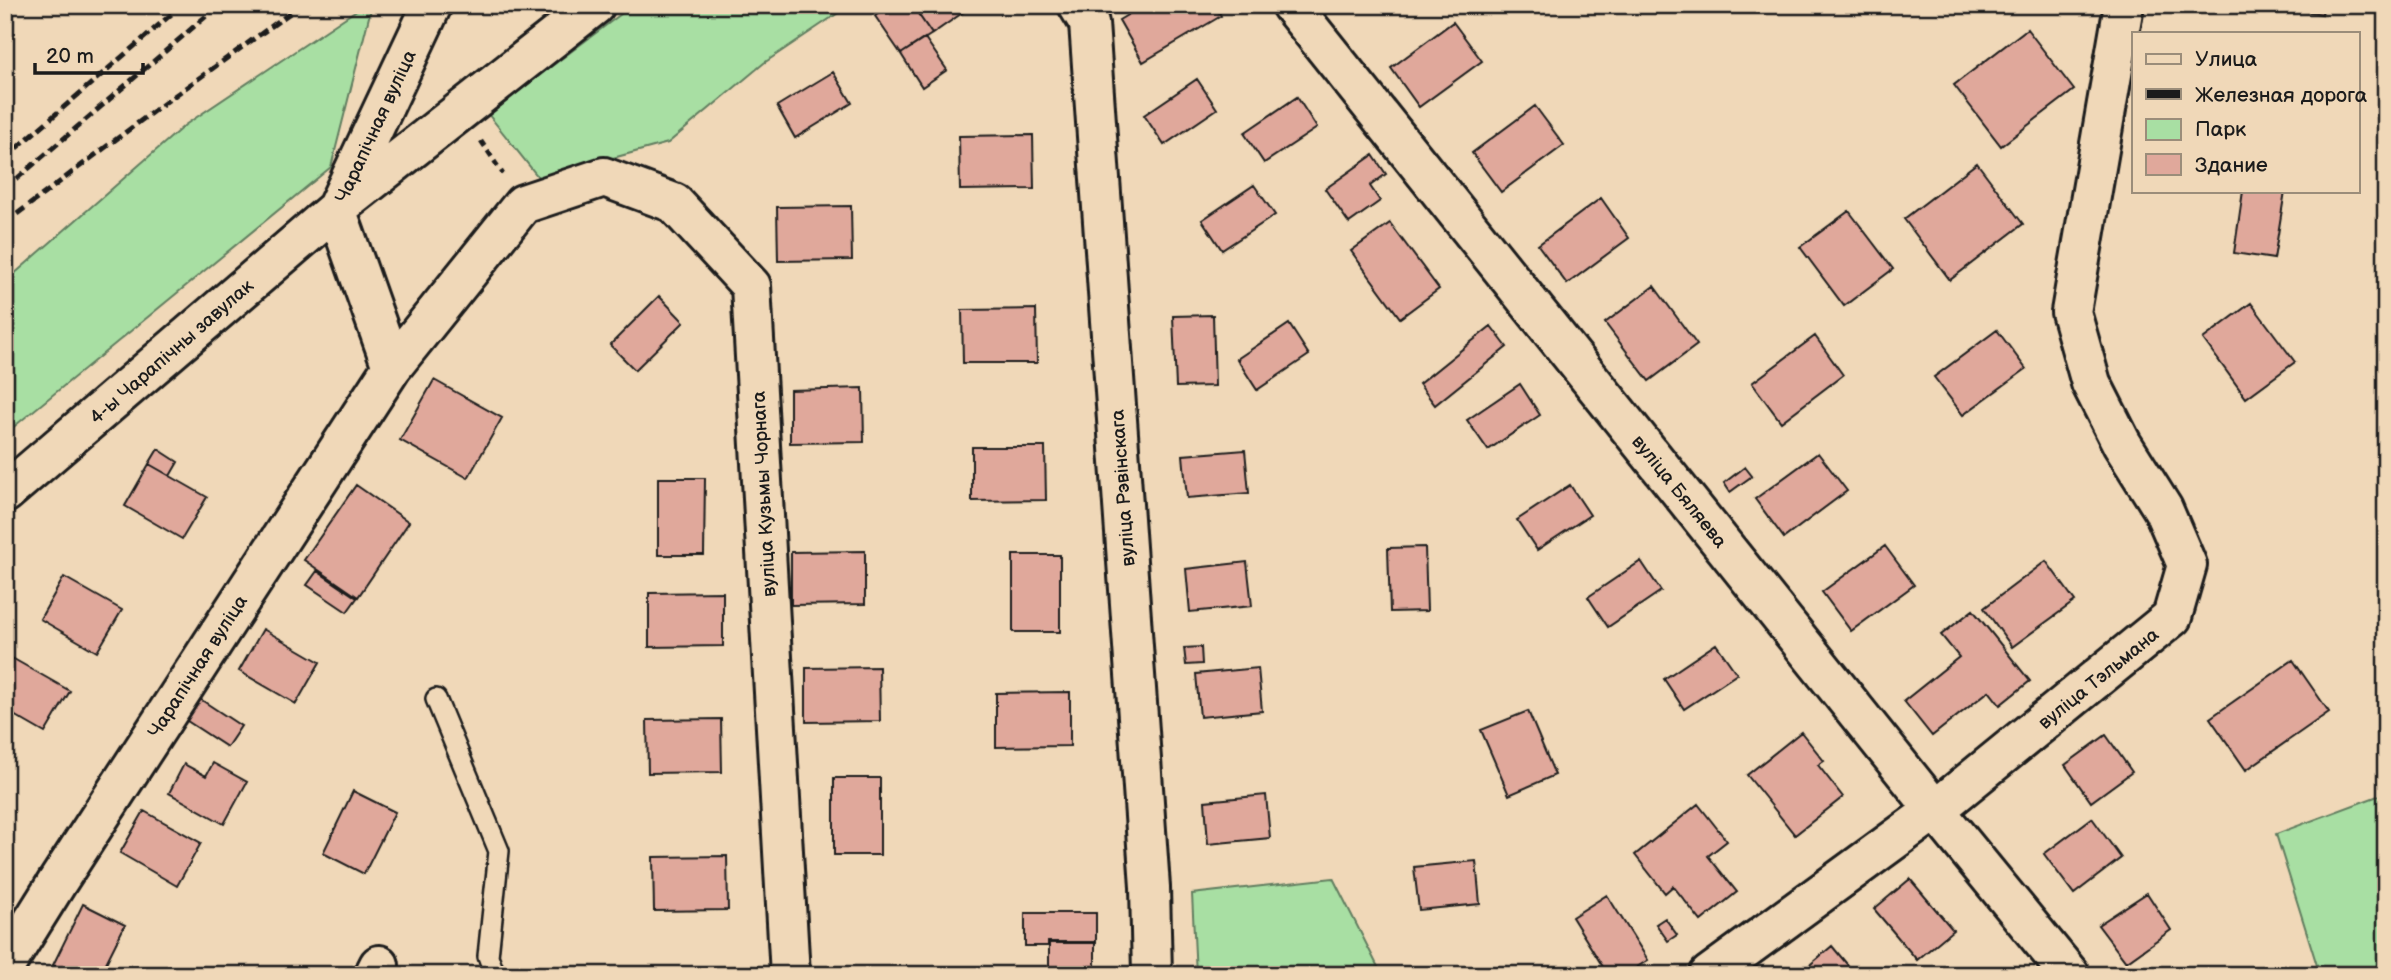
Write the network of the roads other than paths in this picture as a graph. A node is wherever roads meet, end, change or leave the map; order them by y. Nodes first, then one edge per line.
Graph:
1 (432, 5) edge
2 (595, 5) edge
3 (1078, 5) edge
4 (1292, 5) edge
5 (2124, 5) edge
6 (523, 204) joint
7 (336, 209) junction
8 (392, 367) junction
9 (5, 493) edge
10 (436, 699) dead end
11 (1935, 810) junction
12 (5, 966) edge
13 (495, 975) edge
14 (790, 975) edge
15 (1152, 975) edge
16 (1709, 975) edge
17 (2070, 975) edge

1 - 7 street, Чарапічная вуліца
2 - 7 street, 4-ы Чарапічны завулак
3 - 15 street, вуліца Рэвінскага
4 - 11 street, вуліца Бяляева
5 - 11 street, вуліца Тэльмана
6 - 8 street, Чарапічная вуліца
6 - 14 street, вуліца Кузьмы Чорнага
7 - 8 street, Чарапічная вуліца
7 - 9 street, 4-ы Чарапічны завулак
8 - 12 street, Чарапічная вуліца
10 - 13 lane
11 - 16 street, вуліца Тэльмана
11 - 17 street, вуліца Бяляева

